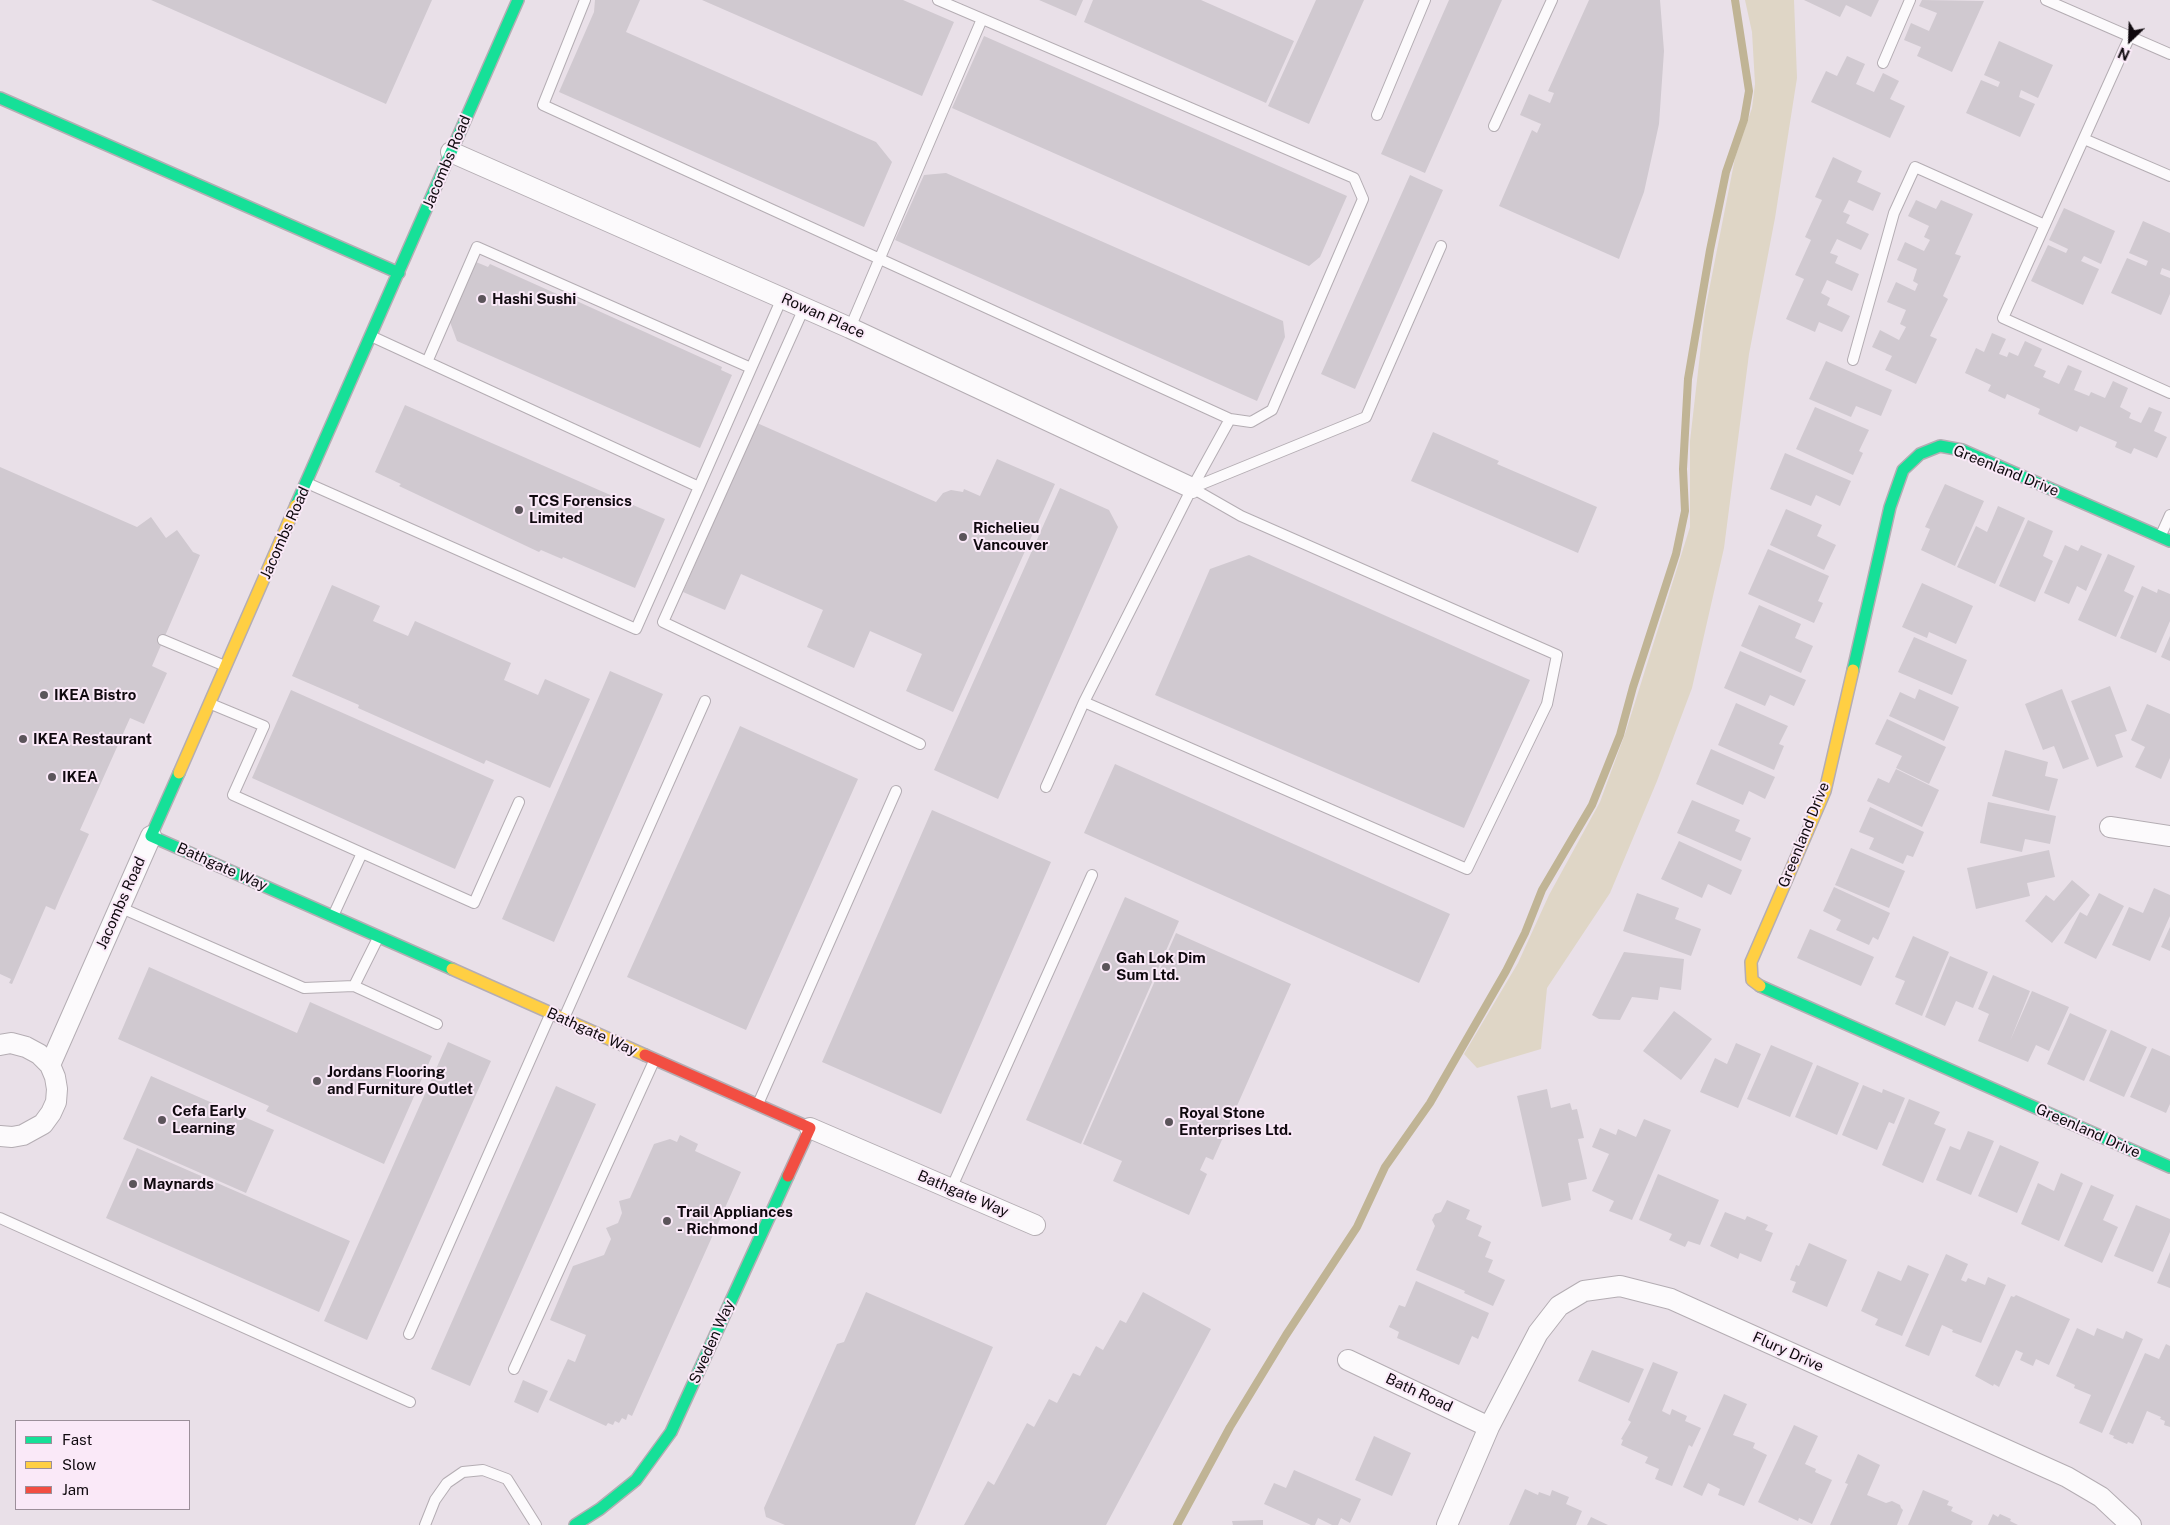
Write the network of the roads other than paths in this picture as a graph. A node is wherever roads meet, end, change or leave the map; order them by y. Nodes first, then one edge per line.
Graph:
1 (518, 0) edge
2 (585, 0) edge
3 (938, 0) edge
4 (1425, 0) edge
5 (1552, 0) edge
6 (1910, 0) edge
7 (2046, 0) edge
8 (982, 19) junction
9 (2130, 36) junction
10 (2170, 54) edge
11 (1883, 63) dead end
12 (0, 98) edge
13 (1377, 115) dead end
14 (1494, 126) dead end
15 (2084, 139) junction
16 (452, 152) junction
17 (2170, 176) edge
18 (2045, 224) junction
19 (1441, 246) dead end
20 (879, 259) junction
21 (399, 272) junction
22 (782, 298) junction
23 (804, 308) junction
24 (850, 328) junction
25 (372, 336) junction
26 (1852, 360) dead end
27 (427, 362) junction
28 (751, 368) junction
29 (2170, 393) edge
30 (1230, 419) junction
31 (307, 483) junction
32 (700, 486) junction
33 (1192, 488) junction
34 (2170, 515) edge
35 (2165, 539) edge
36 (163, 640) dead end
37 (226, 667) junction
38 (704, 701) dead end
39 (1084, 702) junction
40 (209, 704) junction
41 (920, 744) dead end
42 (1046, 787) dead end
43 (896, 791) dead end
44 (519, 802) dead end
45 (2110, 827) dead end
46 (151, 836) junction
47 (2170, 836) edge
48 (362, 853) junction
49 (1092, 875) dead end
50 (120, 907) junction
51 (333, 917) junction
52 (378, 937) junction
53 (354, 986) junction
54 (551, 1014) junction
55 (564, 1019) junction
56 (436, 1024) dead end
57 (0, 1045) edge
58 (654, 1060) junction
59 (50, 1065) junction
60 (758, 1105) junction
61 (810, 1128) junction
62 (0, 1136) edge
63 (2170, 1167) edge
64 (951, 1189) junction
65 (0, 1218) edge
66 (1035, 1225) dead end
67 (409, 1334) dead end
68 (1348, 1360) dead end
69 (514, 1369) dead end
70 (410, 1402) dead end
71 (1489, 1427) junction
72 (425, 1525) edge
73 (536, 1525) edge
74 (574, 1525) edge
75 (1447, 1525) edge
76 (2131, 1525) edge

1 - 16 main road, Jacombs Road
2 - 20 lane
3 - 8 lane
4 - 13 lane
5 - 14 lane
6 - 11 lane
7 - 9 lane
8 - 20 lane
8 - 30 lane
9 - 10 lane
9 - 15 lane
12 - 21 main road
15 - 17 lane
15 - 18 lane
16 - 21 main road, Jacombs Road
16 - 22 street, Rowan Place
18 - 26 lane
18 - 29 lane
19 - 33 lane
20 - 24 lane
20 - 30 lane
21 - 25 main road, Jacombs Road
22 - 23 street, Rowan Place
22 - 28 lane
23 - 24 street, Rowan Place
23 - 41 lane
24 - 33 street, Rowan Place
25 - 27 lane
25 - 31 main road, Jacombs Road
27 - 28 lane
27 - 32 lane
28 - 32 lane
30 - 33 lane
31 - 32 lane
31 - 37 main road, Jacombs Road
33 - 39 lane
33 - 39 lane
34 - 35 lane
35 - 63 main road, Greenland Drive
36 - 37 lane
37 - 40 main road, Jacombs Road
38 - 55 lane
39 - 42 lane
40 - 46 main road, Jacombs Road
40 - 48 lane
43 - 60 lane
44 - 48 lane
45 - 47 street
46 - 50 street, Jacombs Road
46 - 51 main road, Bathgate Way
48 - 51 lane
49 - 64 lane
50 - 53 lane
50 - 59 street, Jacombs Road
51 - 52 main road, Bathgate Way
52 - 53 lane
52 - 54 main road, Bathgate Way
53 - 56 lane
54 - 55 main road, Bathgate Way
54 - 67 lane
55 - 58 main road, Bathgate Way
57 - 59 street
58 - 60 main road, Bathgate Way
58 - 69 lane
59 - 62 street
60 - 61 main road, Bathgate Way
61 - 64 street, Bathgate Way
61 - 74 main road, Sweden Way
64 - 66 street, Bathgate Way
65 - 70 lane
68 - 71 street, Bath Road
71 - 75 street, Flury Drive
71 - 76 street, Flury Drive
72 - 73 lane

